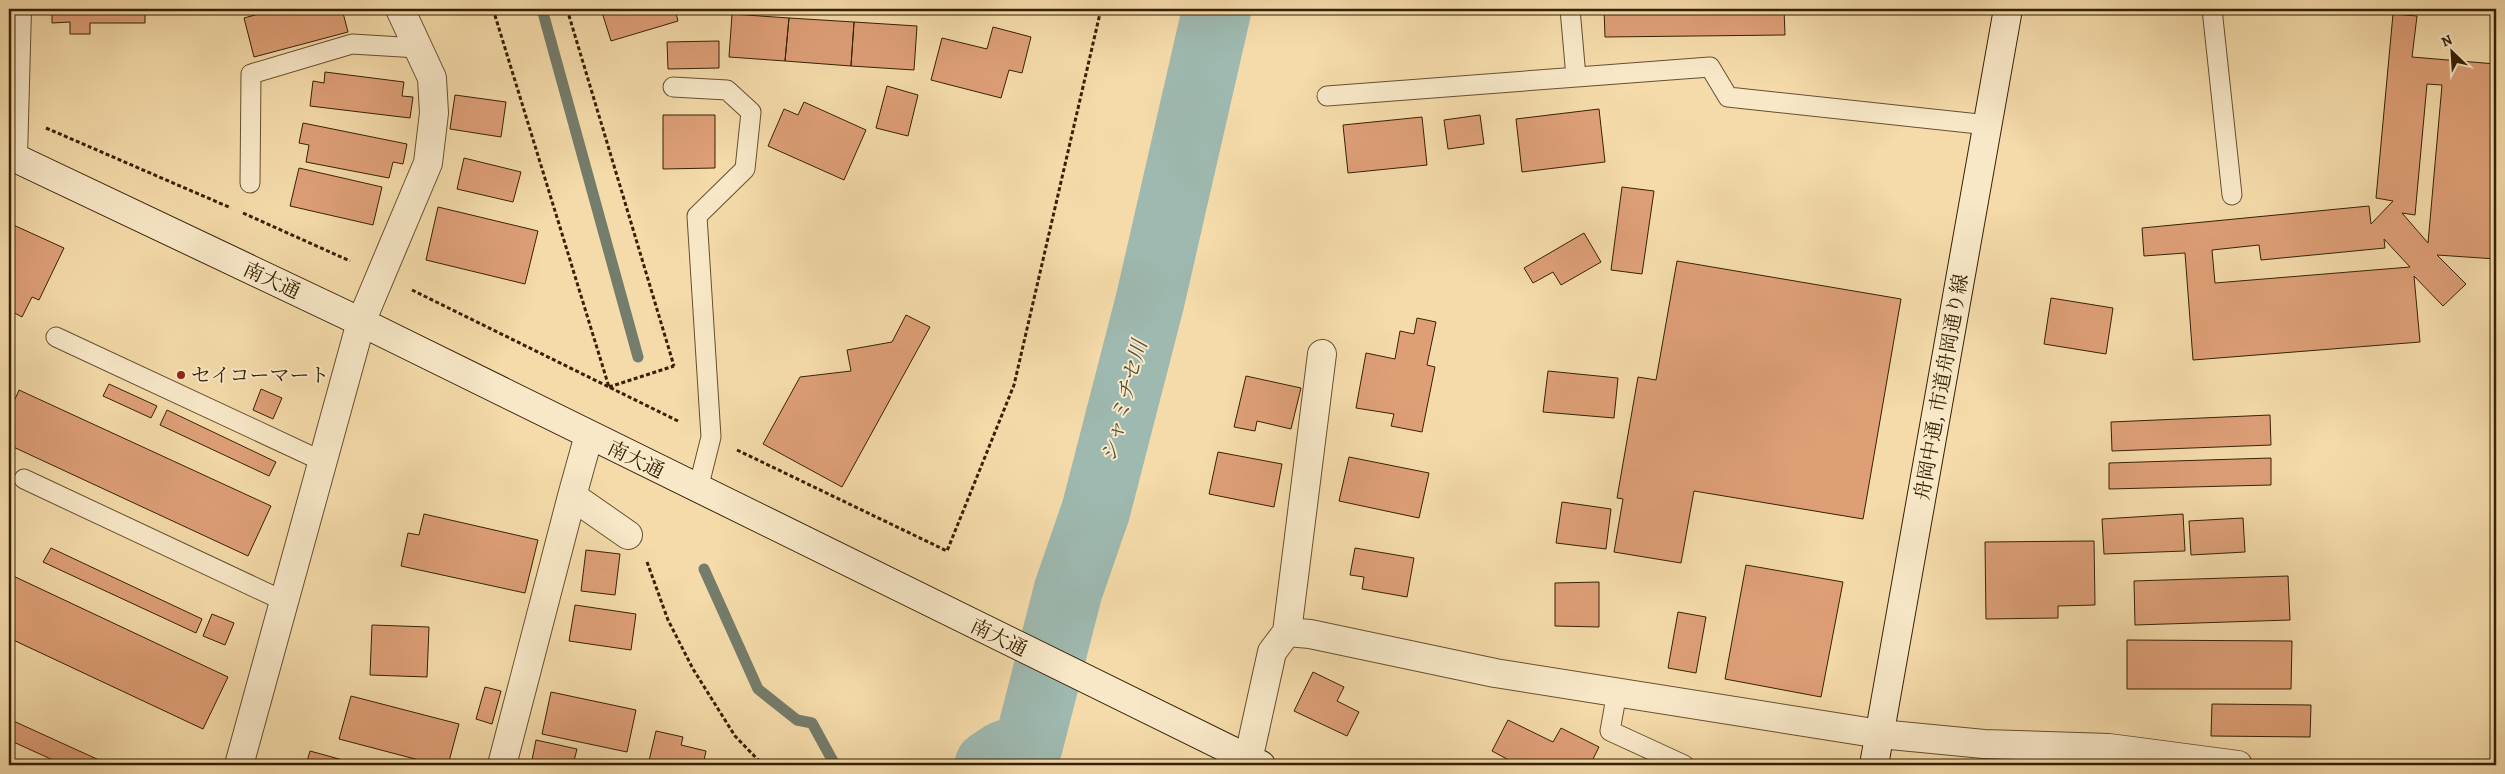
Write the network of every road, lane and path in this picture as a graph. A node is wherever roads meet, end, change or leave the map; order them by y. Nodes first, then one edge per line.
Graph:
1 (17, 9) edge
2 (400, 9) edge
3 (493, 9) edge
4 (567, 9) edge
5 (1101, 9) edge
6 (1570, 9) edge
7 (2008, 9) edge
8 (2212, 9) edge
9 (418, 48) junction
10 (1576, 78) junction
11 (673, 87) dead end
12 (1327, 96) dead end
13 (14, 114) junction
14 (1988, 125) junction
15 (11, 156) edge
16 (250, 183) dead end
17 (2232, 195) dead end
18 (382, 275) junction
19 (361, 322) junction
20 (56, 337) dead end
21 (1322, 354) dead end
22 (674, 366) junction
23 (677, 375) dead end
24 (608, 387) junction
25 (589, 435) junction
26 (711, 437) junction
27 (324, 462) junction
28 (24, 479) dead end
29 (698, 489) junction
30 (572, 496) junction
31 (628, 534) joint
32 (286, 602) junction
33 (1287, 632) junction
34 (1617, 692) junction
35 (1880, 734) junction
36 (1983, 755) edge
37 (1252, 763) edge
38 (239, 765) edge
39 (502, 765) edge
40 (763, 765) edge
41 (1684, 765) edge
42 (1874, 765) edge
43 (2238, 765) edge

1 - 13 street
2 - 9 street
3 - 24 path
4 - 22 path
5 - 26 path
6 - 10 lane
7 - 14 street, 舟岡中通, 市道舟岡通り線
8 - 17 lane
9 - 16 lane
9 - 18 street
10 - 12 lane
10 - 14 lane
11 - 26 lane
13 - 15 street
13 - 18 path
14 - 35 street, 舟岡中通, 市道舟岡通り線
15 - 19 street, 南大通
18 - 19 street
18 - 24 path
19 - 25 street, 南大通
19 - 27 street
20 - 27 lane
21 - 33 street
22 - 23 path
22 - 24 path
24 - 26 path
25 - 29 street, 南大通
25 - 30 street
26 - 29 lane
27 - 32 street
28 - 32 lane
29 - 37 street, 南大通
30 - 31 street
30 - 39 street
31 - 40 path
32 - 38 street
33 - 34 street
33 - 37 street
34 - 35 street
34 - 41 lane
35 - 36 street
35 - 42 street, 舟岡中通, 市道舟岡通り線
36 - 43 street

